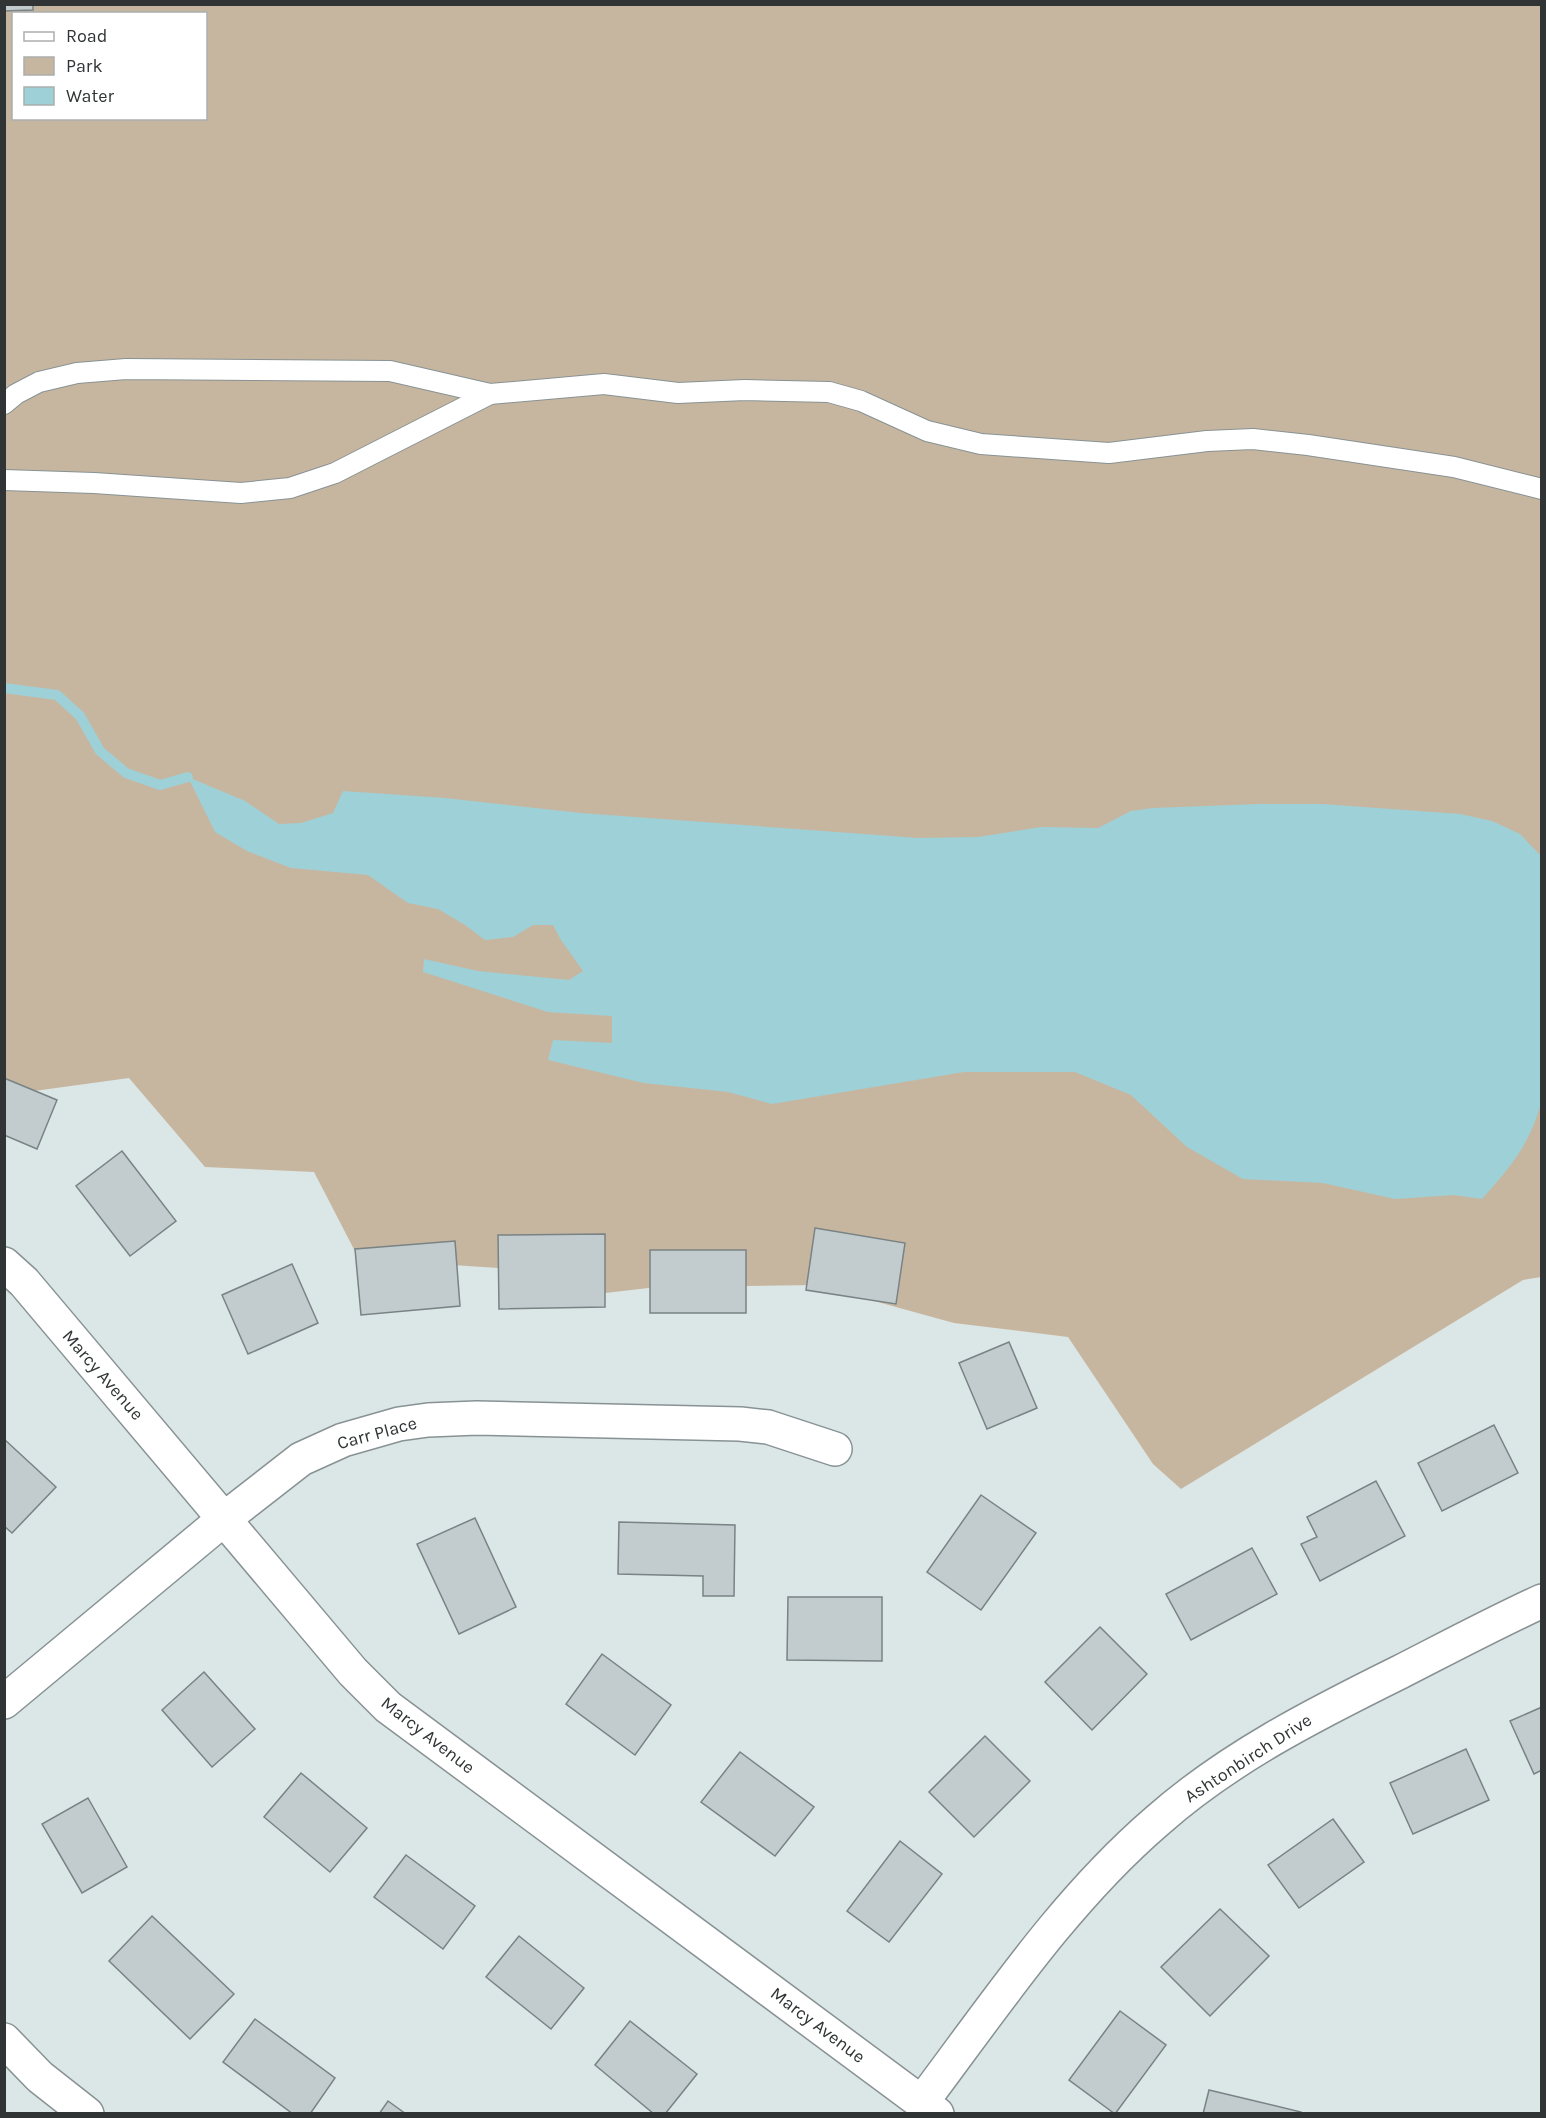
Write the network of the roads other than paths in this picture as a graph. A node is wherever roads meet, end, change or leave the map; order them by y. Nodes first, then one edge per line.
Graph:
1 (490, 394) junction
2 (4, 404) edge
3 (4, 480) edge
4 (1542, 489) edge
5 (4, 1264) edge
6 (835, 1449) dead end
7 (224, 1519) junction
8 (1542, 1601) edge
9 (4, 1702) edge
10 (4, 2040) edge
11 (929, 2108) edge
12 (87, 2114) edge

1 - 2 lane
1 - 3 lane
1 - 4 lane
5 - 7 street, Marcy Avenue
6 - 7 street, Carr Place
7 - 9 street, Carr Place
7 - 11 street, Marcy Avenue
8 - 11 street, Ashtonbirch Drive
10 - 12 street

